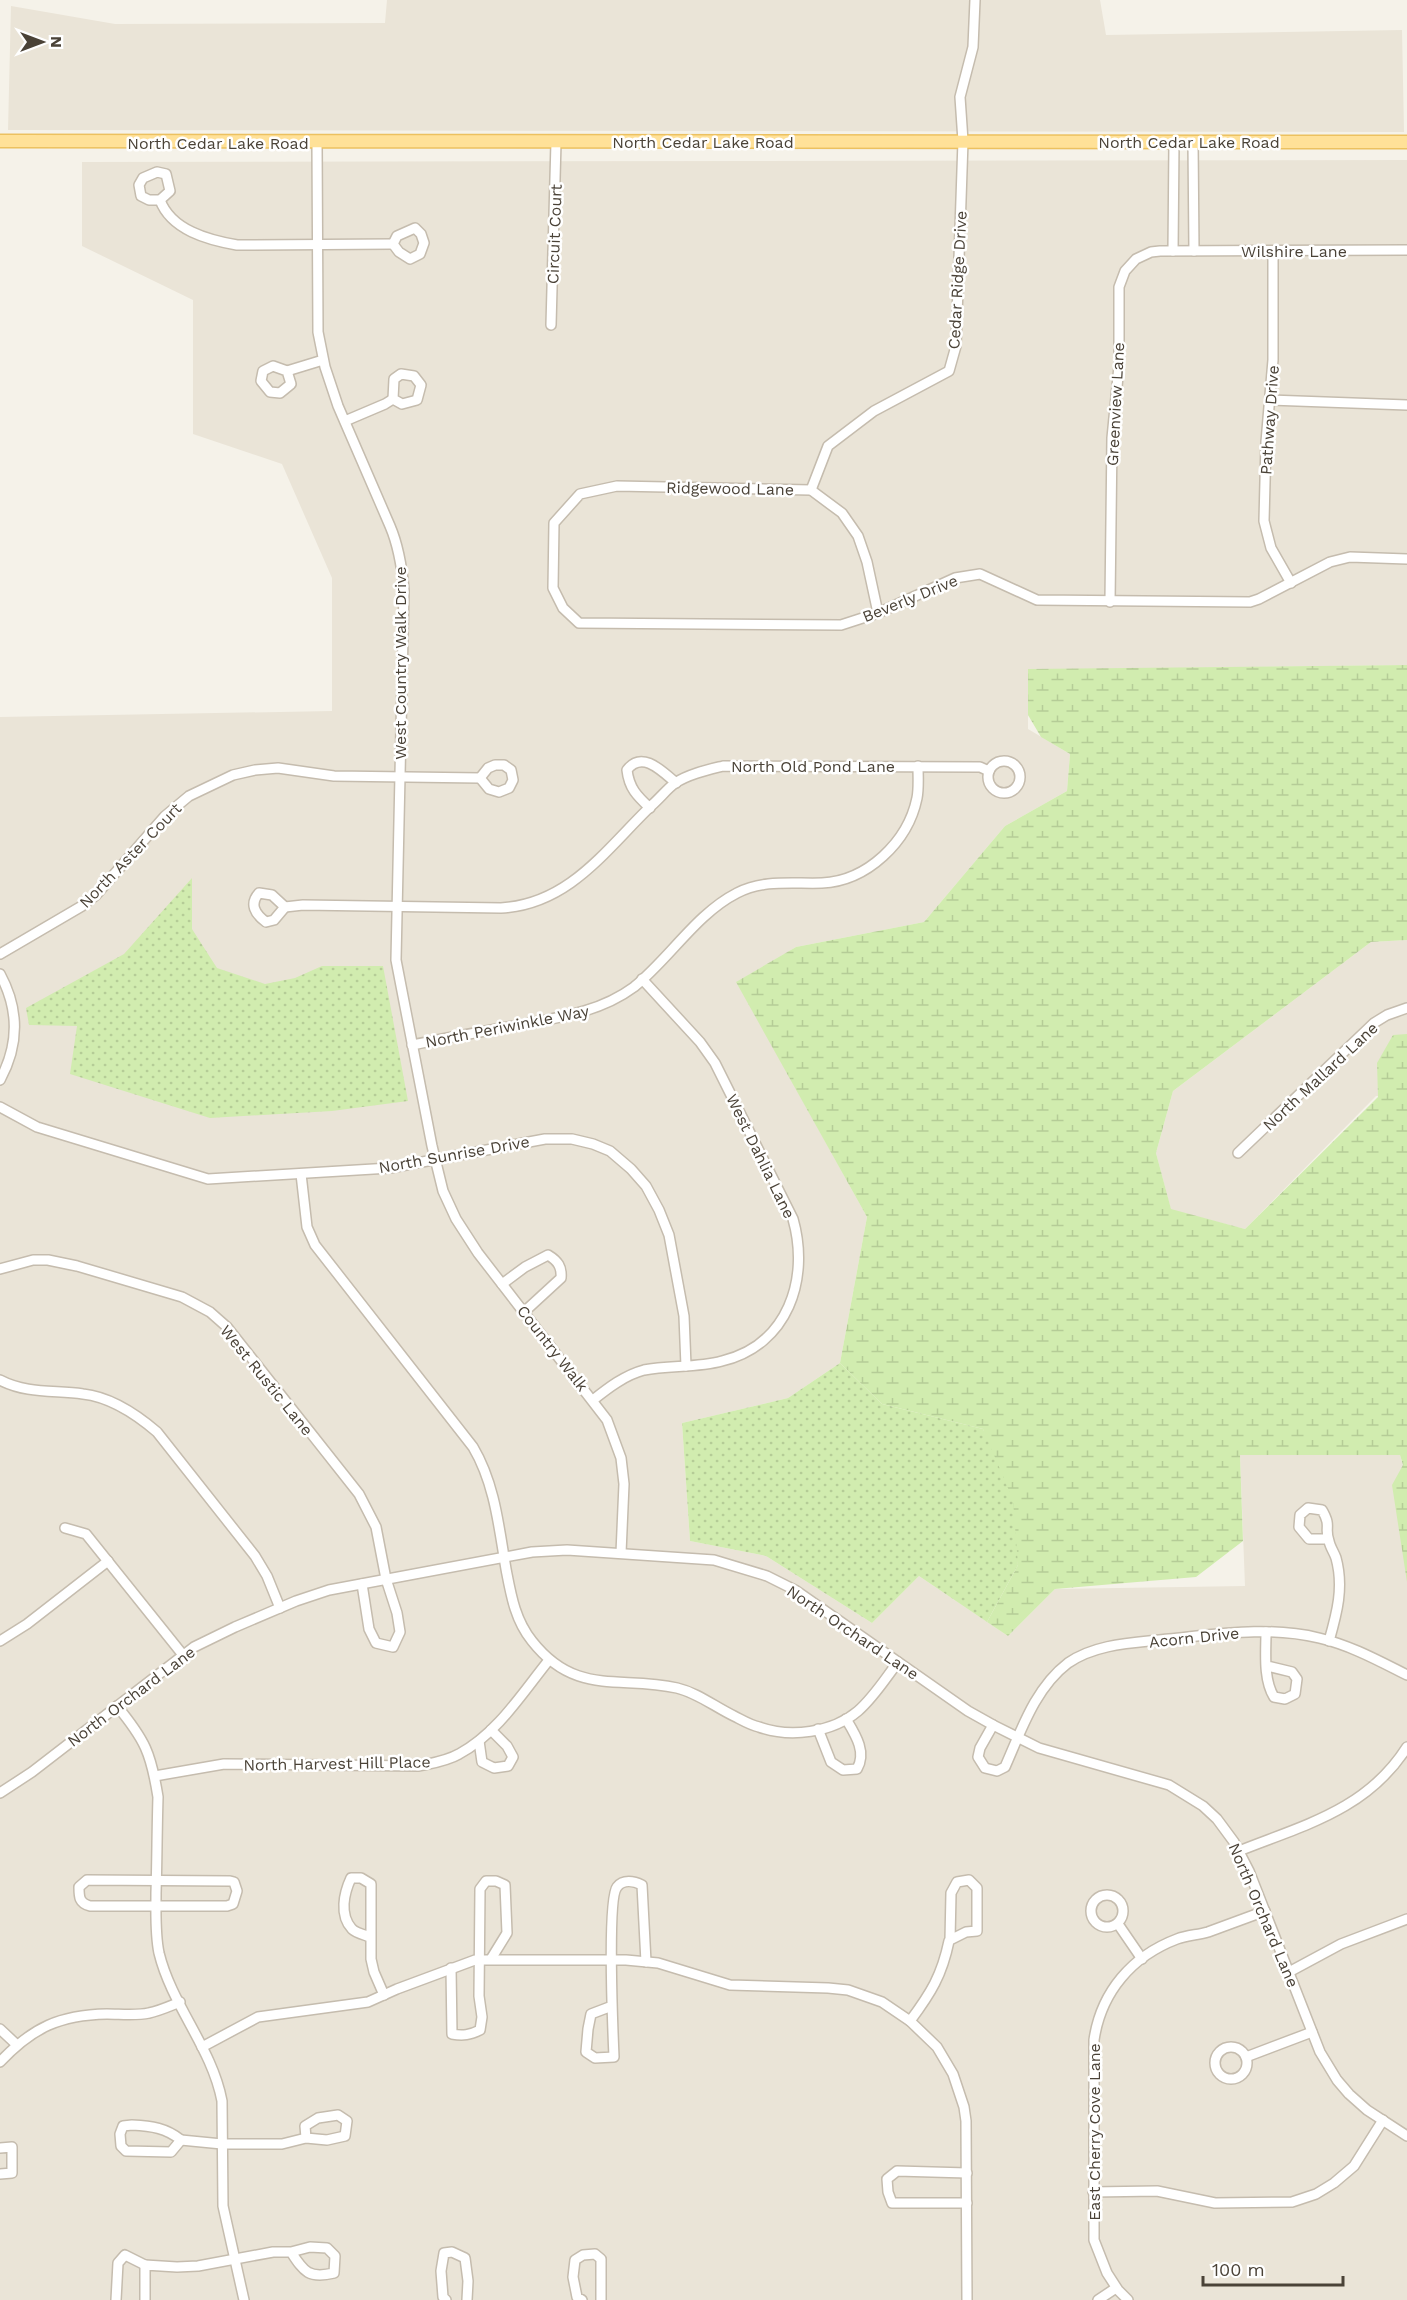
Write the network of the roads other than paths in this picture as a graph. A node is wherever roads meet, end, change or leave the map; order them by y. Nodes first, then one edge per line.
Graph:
1 (975, 0) edge
2 (0, 141) edge
3 (963, 141) junction
4 (556, 142) junction
5 (1173, 142) junction
6 (1193, 142) junction
7 (1407, 142) edge
8 (318, 143) junction
9 (160, 200) dead end
10 (393, 244) dead end
11 (317, 245) junction
12 (1407, 250) edge
13 (1177, 251) junction
14 (1194, 251) junction
15 (1273, 251) junction
16 (551, 325) dead end
17 (323, 360) junction
18 (287, 371) dead end
19 (393, 399) dead end
20 (1270, 400) junction
21 (1407, 405) edge
22 (345, 421) junction
23 (811, 490) junction
24 (554, 523) joint
25 (1407, 559) edge
26 (1291, 583) junction
27 (1110, 602) junction
28 (878, 613) junction
29 (918, 766) junction
30 (989, 771) dead end
31 (399, 777) junction
32 (480, 778) dead end
33 (676, 783) junction
34 (650, 808) junction
35 (396, 906) junction
36 (285, 907) dead end
37 (0, 954) edge
38 (0, 974) edge
39 (642, 979) junction
40 (1407, 1008) edge
41 (412, 1045) junction
42 (0, 1080) edge
43 (0, 1107) edge
44 (1238, 1153) dead end
45 (435, 1159) junction
46 (300, 1174) junction
47 (0, 1269) edge
48 (502, 1284) junction
49 (524, 1312) junction
50 (686, 1366) junction
51 (0, 1380) edge
52 (592, 1400) junction
53 (65, 1528) dead end
54 (1328, 1539) junction
55 (621, 1553) junction
56 (504, 1557) junction
57 (108, 1561) junction
58 (387, 1579) junction
59 (362, 1584) junction
60 (280, 1608) junction
61 (1266, 1632) junction
62 (0, 1641) edge
63 (1329, 1641) junction
64 (183, 1655) junction
65 (549, 1660) junction
66 (898, 1662) junction
67 (1267, 1666) dead end
68 (1407, 1675) edge
69 (117, 1706) junction
70 (846, 1719) junction
71 (993, 1725) junction
72 (818, 1729) junction
73 (491, 1730) junction
74 (1018, 1738) junction
75 (478, 1741) junction
76 (1407, 1747) edge
77 (154, 1776) junction
78 (0, 1793) edge
79 (1239, 1851) junction
80 (156, 1880) junction
81 (156, 1906) junction
82 (1265, 1911) junction
83 (1407, 1919) edge
84 (1118, 1924) dead end
85 (370, 1937) junction
86 (950, 1940) junction
87 (486, 1959) junction
88 (1142, 1959) junction
89 (612, 1960) junction
90 (646, 1962) junction
91 (451, 1968) junction
92 (1289, 1972) junction
93 (384, 1995) junction
94 (180, 2002) junction
95 (612, 2006) junction
96 (910, 2021) junction
97 (0, 2029) edge
98 (1312, 2032) junction
99 (17, 2045) junction
100 (202, 2047) junction
101 (1246, 2056) dead end
102 (0, 2062) edge
103 (1383, 2120) junction
104 (1407, 2136) edge
105 (306, 2138) junction
106 (181, 2140) junction
107 (222, 2144) junction
108 (0, 2148) edge
109 (967, 2173) junction
110 (0, 2174) edge
111 (1094, 2192) junction
112 (967, 2204) junction
113 (291, 2252) junction
114 (234, 2259) junction
115 (145, 2265) junction
116 (1116, 2288) junction
117 (145, 2299) edge
118 (116, 2300) edge
119 (244, 2300) edge
120 (446, 2300) edge
121 (467, 2300) edge
122 (582, 2300) edge
123 (601, 2300) edge
124 (967, 2300) edge
125 (1098, 2300) edge
126 (1128, 2300) edge

1 - 3 street, Cedar Ridge Drive
2 - 8 main road, North Cedar Lake Road
3 - 4 main road, North Cedar Lake Road
3 - 5 main road, North Cedar Lake Road
3 - 23 street, Cedar Ridge Drive
4 - 8 main road, North Cedar Lake Road
4 - 16 street, Circuit Court
5 - 6 main road, North Cedar Lake Road
5 - 13 street
6 - 7 main road, North Cedar Lake Road
6 - 14 street
8 - 11 street, West Country Walk Drive
9 - 11 street
10 - 11 street
11 - 17 street, West Country Walk Drive
12 - 15 street, Wilshire Lane
13 - 14 street, Wilshire Lane
13 - 27 street, Greenview Lane
14 - 15 street, Wilshire Lane
15 - 20 street, Pathway Drive
17 - 18 street
17 - 22 street, West Country Walk Drive
19 - 22 street
20 - 21 street
20 - 26 street, Pathway Drive
22 - 31 street, West Country Walk Drive
23 - 24 street, Ridgewood Lane
23 - 28 street, Ridgewood Lane
24 - 28 street, Beverly Drive
25 - 26 street, Beverly Drive
26 - 27 street, Beverly Drive
27 - 28 street, Beverly Drive
29 - 30 street, North Old Pond Lane
29 - 33 street, North Old Pond Lane
29 - 39 street, North Periwinkle Way
31 - 32 street, North Aster Court
31 - 35 street, West Country Walk Drive
31 - 37 street, North Aster Court
33 - 34 street, North Old Pond Lane
33 - 34 street
34 - 35 street, North Old Pond Lane
35 - 36 street, North Old Pond Lane
35 - 41 street, West Country Walk Drive
38 - 42 street
39 - 41 street, North Periwinkle Way
39 - 50 street, West Dahlia Lane
40 - 44 street, North Mallard Lane
41 - 45 street, West Country Walk Drive
43 - 46 street, North Sunrise Drive
45 - 46 street, North Sunrise Drive
45 - 48 street, Country Walk
45 - 50 street, North Sunrise Drive
46 - 56 street
47 - 58 street, West Rustic Lane
48 - 49 street, Country Walk
48 - 49 street
49 - 52 street, Country Walk
50 - 52 street, West Dahlia Lane
51 - 60 street
52 - 55 street, Country Walk
53 - 57 street
54 - 54 street
54 - 63 street
55 - 56 street, North Orchard Lane
55 - 66 street, North Orchard Lane
56 - 58 street, North Orchard Lane
56 - 65 street
57 - 62 street
57 - 64 street
58 - 59 street, North Orchard Lane
58 - 59 street, West Rustic Lane
59 - 60 street, North Orchard Lane
60 - 64 street, North Orchard Lane
61 - 63 street, Acorn Drive
61 - 67 street
61 - 74 street, Acorn Drive
63 - 68 street, Acorn Drive
64 - 69 street, North Orchard Lane
65 - 72 street
65 - 73 street, North Harvest Hill Place
66 - 70 street
66 - 71 street, North Orchard Lane
69 - 77 street
69 - 78 street, North Orchard Lane
70 - 72 street
70 - 72 street
71 - 74 street, North Orchard Lane
71 - 74 street, Acorn Drive
73 - 75 street, North Harvest Hill Place
73 - 75 street
74 - 79 street, North Orchard Lane
75 - 77 street, North Harvest Hill Place
76 - 79 street
77 - 80 street
79 - 82 street, North Orchard Lane
80 - 81 street
80 - 81 street
80 - 81 street
81 - 94 street
82 - 88 street, East Cherry Cove Lane
82 - 92 street, North Orchard Lane
83 - 92 street
84 - 88 street
85 - 85 street
85 - 93 street
86 - 86 street
86 - 96 street
87 - 87 street
87 - 89 street
87 - 91 street
87 - 91 street
88 - 111 street, East Cherry Cove Lane
89 - 90 street
89 - 90 street
89 - 95 street
90 - 96 street
91 - 93 street
92 - 98 street, North Orchard Lane
93 - 100 street
94 - 99 street
94 - 100 street
95 - 95 street
96 - 109 street
97 - 99 street
98 - 101 street
98 - 103 street, North Orchard Lane
99 - 102 street
100 - 107 street
103 - 104 street, North Orchard Lane
103 - 111 street
105 - 105 street
105 - 107 street
106 - 106 street
106 - 107 street
107 - 114 street
108 - 110 street
109 - 112 street
109 - 112 street
111 - 116 street, East Cherry Cove Lane
112 - 124 street
113 - 113 street
113 - 114 street
114 - 115 street
114 - 119 street
115 - 117 street
115 - 118 street
116 - 125 street
116 - 126 street, East Cherry Cove Lane
120 - 121 street
122 - 123 street

